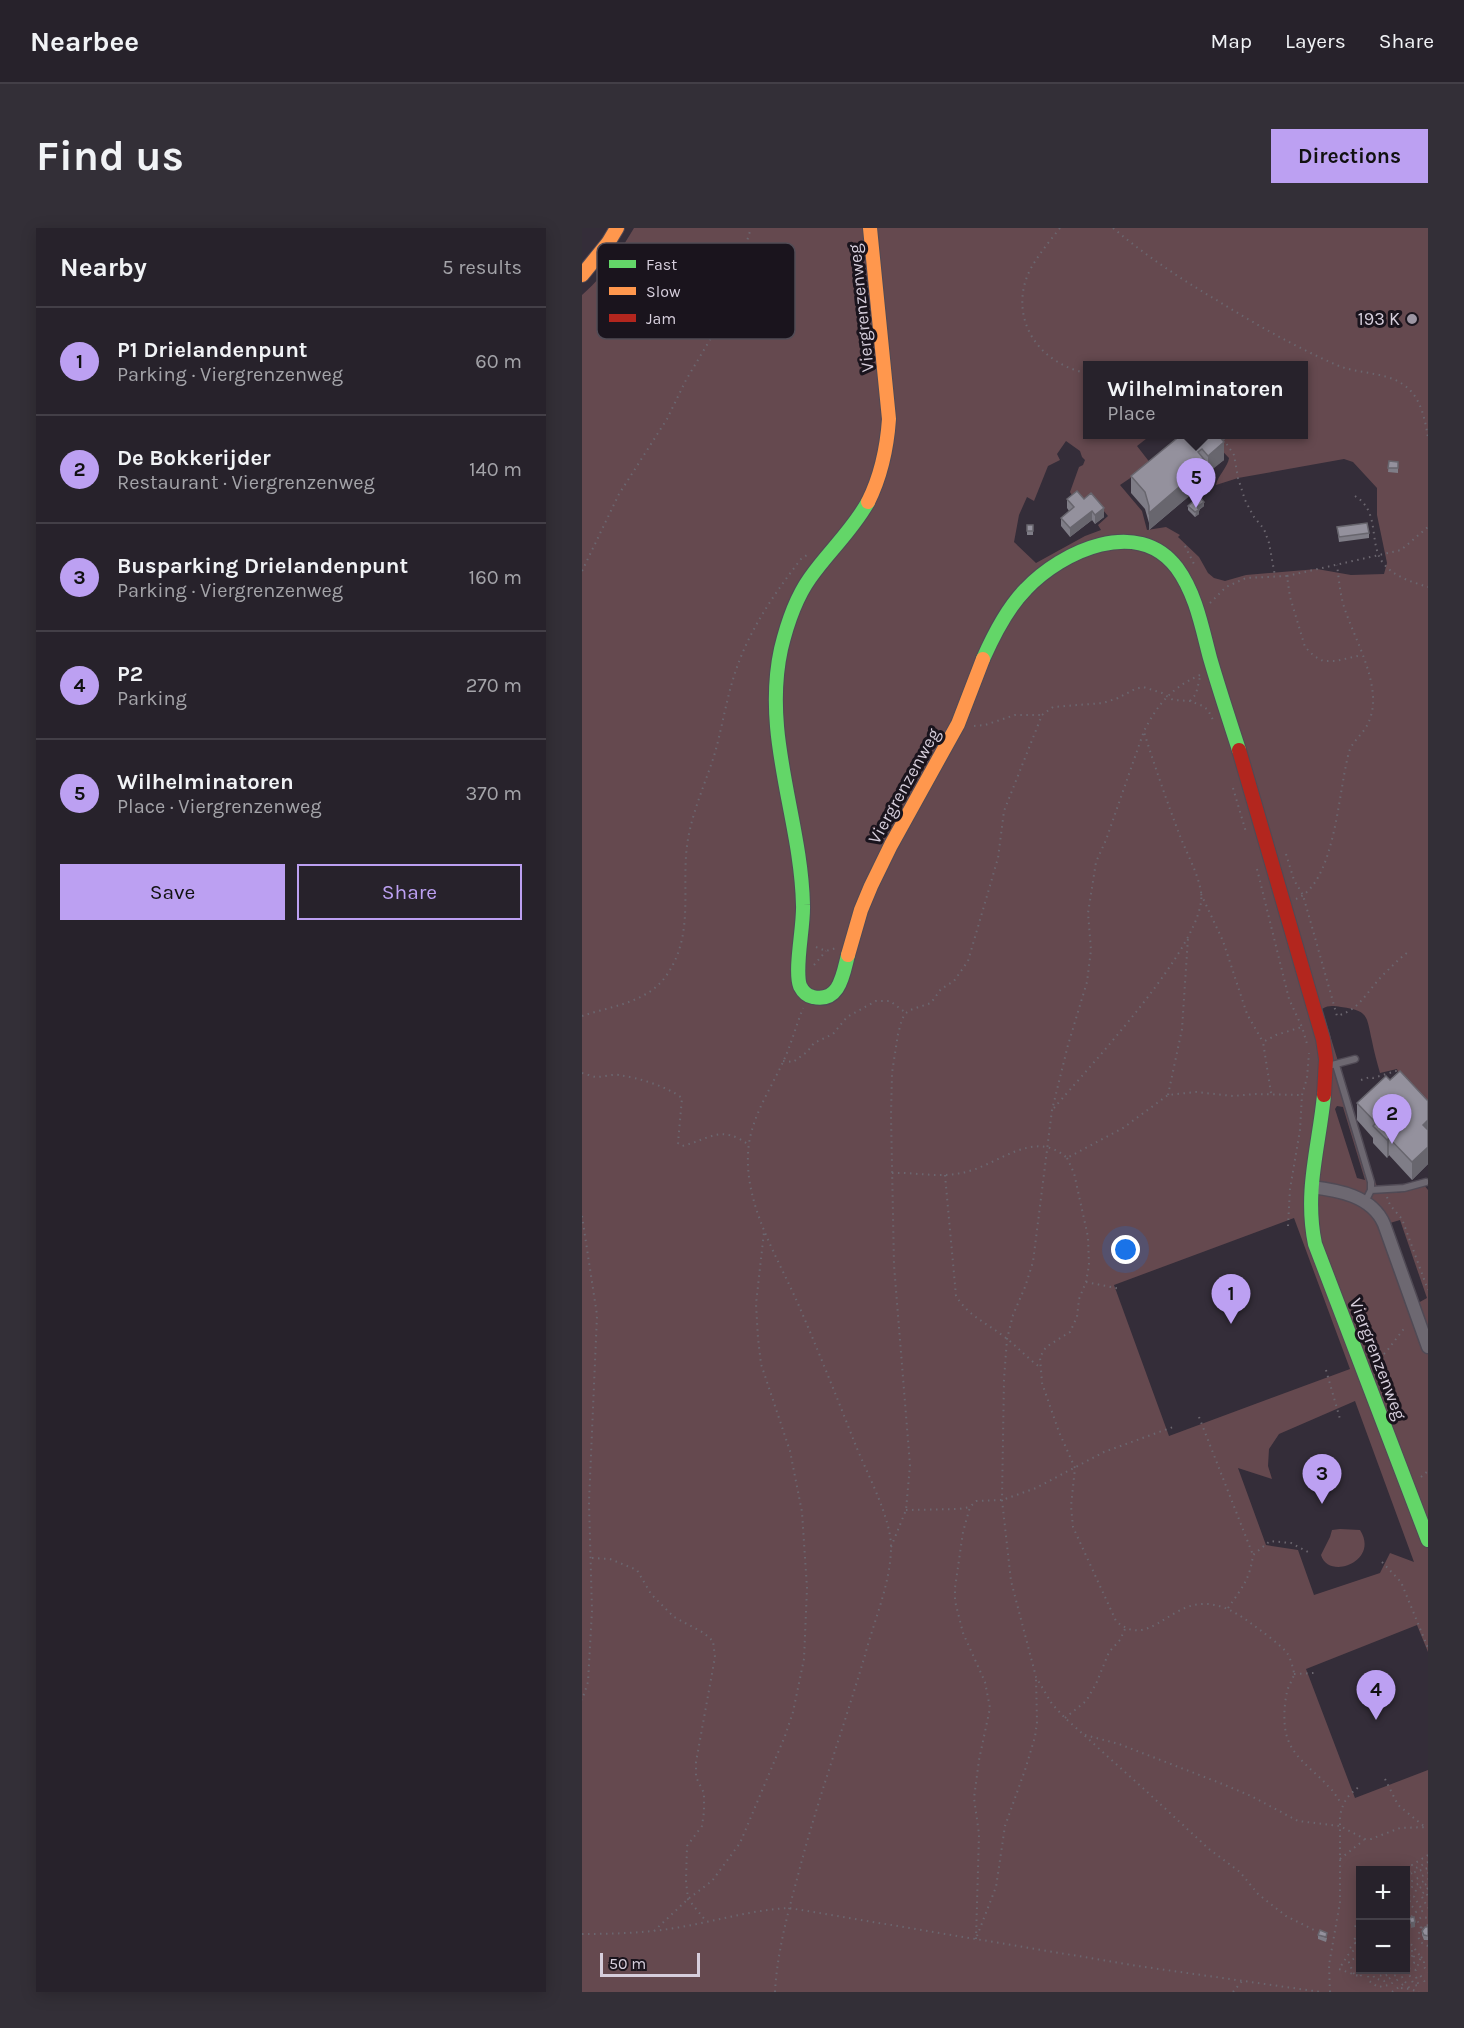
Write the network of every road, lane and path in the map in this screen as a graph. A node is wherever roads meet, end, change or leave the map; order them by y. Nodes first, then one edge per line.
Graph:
1 (617, 228) edge
2 (751, 228) edge
3 (870, 228) edge
4 (1060, 228) edge
5 (1113, 228) edge
6 (608, 243) edge
7 (746, 243) edge
8 (597, 257) edge
9 (582, 275) edge
10 (710, 339) edge
11 (1083, 372) edge
12 (1428, 438) edge
13 (1223, 439) edge
14 (1355, 496) dead end
15 (1428, 527) edge
16 (1185, 546) dead end
17 (815, 553) dead end
18 (1189, 555) dead end
19 (1379, 556) junction
20 (1337, 565) junction
21 (582, 571) edge
22 (1275, 576) junction
23 (1287, 576) junction
24 (1428, 587) edge
25 (1208, 605) dead end
26 (1362, 655) junction
27 (1166, 696) junction
28 (1190, 701) junction
29 (1042, 715) junction
30 (968, 726) dead end
31 (1216, 727) dead end
32 (1144, 731) junction
33 (1232, 781) dead end
34 (1248, 839) dead end
35 (1257, 868) dead end
36 (1202, 894) junction
37 (1188, 935) junction
38 (814, 944) dead end
39 (840, 946) dead end
40 (826, 951) junction
41 (1408, 952) dead end
42 (812, 966) dead end
43 (808, 996) junction
44 (906, 1013) junction
45 (582, 1016) edge
46 (1263, 1042) dead end
47 (1355, 1059) dead end
48 (783, 1061) junction
49 (1331, 1065) junction
50 (582, 1073) edge
51 (1398, 1079) edge
52 (1361, 1080) dead end
53 (1168, 1095) junction
54 (1302, 1095) junction
55 (1052, 1110) junction
56 (749, 1145) junction
57 (1047, 1147) junction
58 (1067, 1158) junction
59 (892, 1173) junction
60 (945, 1175) junction
61 (1426, 1182) dead end
62 (1311, 1187) junction
63 (1371, 1190) junction
64 (1385, 1190) junction
65 (1365, 1203) junction
66 (582, 1216) edge
67 (1288, 1226) dead end
68 (764, 1231) junction
69 (1086, 1282) junction
70 (1121, 1288) dead end
71 (1428, 1290) edge
72 (1415, 1314) junction
73 (1007, 1339) junction
74 (1428, 1347) edge
75 (1040, 1367) junction
76 (1326, 1370) dead end
77 (1363, 1371) junction
78 (1200, 1417) dead end
79 (1340, 1419) dead end
80 (1173, 1427) dead end
81 (1075, 1468) junction
82 (1002, 1500) junction
83 (970, 1507) junction
84 (906, 1509) junction
85 (1428, 1540) edge
86 (891, 1547) junction
87 (1310, 1553) dead end
88 (1253, 1555) junction
89 (590, 1558) junction
90 (1382, 1562) dead end
91 (1228, 1608) junction
92 (1125, 1629) junction
93 (1428, 1648) edge
94 (1314, 1672) dead end
95 (1294, 1674) junction
96 (1036, 1677) junction
97 (582, 1698) edge
98 (1065, 1719) junction
99 (1084, 1734) junction
100 (1385, 1779) dead end
101 (1359, 1786) dead end
102 (1342, 1804) junction
103 (1340, 1826) junction
104 (1426, 1827) edge
105 (1365, 1839) junction
106 (1428, 1855) edge
107 (1340, 1859) junction
108 (1428, 1862) edge
109 (1428, 1868) edge
110 (1412, 1873) edge
111 (1428, 1873) edge
112 (1428, 1879) edge
113 (1410, 1882) edge
114 (1428, 1883) edge
115 (1410, 1888) edge
116 (1428, 1888) edge
117 (1427, 1894) edge
118 (688, 1899) junction
119 (1428, 1899) edge
120 (1410, 1903) edge
121 (789, 1908) junction
122 (1428, 1908) edge
123 (1416, 1912) junction
124 (1410, 1918) edge
125 (1428, 1918) edge
126 (706, 1921) junction
127 (1428, 1925) edge
128 (1420, 1928) junction
129 (654, 1931) junction
130 (1315, 1932) dead end
131 (582, 1934) edge
132 (1325, 1934) edge
133 (1356, 1936) edge
134 (1334, 1938) junction
135 (976, 1939) junction
136 (1355, 1943) junction
137 (1410, 1943) edge
138 (1427, 1944) edge
139 (1350, 1948) dead end
140 (1410, 1952) edge
141 (1414, 1955) junction
142 (1410, 1957) edge
143 (1420, 1957) junction
144 (1356, 1958) edge
145 (1410, 1964) edge
146 (1410, 1968) edge
147 (1428, 1972) edge
148 (1354, 1974) junction
149 (1361, 1974) edge
150 (1368, 1974) edge
151 (1374, 1974) edge
152 (1397, 1974) edge
153 (1409, 1974) edge
154 (1242, 1981) junction
155 (1406, 1982) junction
156 (1428, 1983) edge
157 (1410, 1989) junction
158 (775, 1992) edge
159 (1233, 1992) edge
160 (1321, 1992) edge
161 (1330, 1992) edge
162 (1392, 1992) edge
163 (1406, 1992) edge
164 (1419, 1992) edge

1 - 6 street
2 - 7 path
3 - 43 street, Viergrenzenweg
4 - 11 path
5 - 12 path
8 - 9 street
10 - 21 path
13 - 22 path
14 - 19 path
15 - 19 path
16 - 18 path
17 - 45 path
19 - 20 path
19 - 24 path
20 - 23 path
20 - 26 path
22 - 23 path
22 - 25 path
23 - 26 path
26 - 41 path
27 - 28 path
27 - 28 path
27 - 29 path
27 - 32 path
28 - 31 path
29 - 30 path
29 - 44 path
32 - 36 path
32 - 55 path
33 - 34 path
35 - 54 path
36 - 37 path
36 - 46 path
37 - 53 path
37 - 55 path
38 - 40 path
39 - 40 path
40 - 42 path
43 - 48 path
43 - 49 street, Viergrenzenweg
44 - 48 path
44 - 59 path
47 - 49 lane
48 - 56 path
49 - 62 street, Viergrenzenweg
49 - 63 lane
50 - 56 path
51 - 52 path
53 - 54 path
53 - 58 path
54 - 67 path
55 - 57 path
56 - 68 path
57 - 58 path
57 - 60 path
57 - 73 path
58 - 69 path
59 - 60 path
59 - 84 path
60 - 73 path
61 - 64 lane
62 - 65 street
62 - 77 street, Viergrenzenweg
63 - 64 lane
63 - 65 lane
64 - 71 path
65 - 72 street
66 - 89 path
68 - 86 path
68 - 118 path
69 - 70 path
69 - 75 path
72 - 74 street
72 - 77 path
73 - 75 path
73 - 82 path
75 - 81 path
76 - 79 path
77 - 85 street, Viergrenzenweg
78 - 88 path
80 - 81 path
81 - 82 path
81 - 92 path
82 - 83 path
82 - 96 path
83 - 84 path
83 - 135 path
84 - 86 path
86 - 121 path
87 - 88 path
88 - 91 path
89 - 97 path
89 - 118 path
90 - 93 path
91 - 92 path
91 - 95 path
92 - 98 path
94 - 95 path
95 - 102 path
96 - 98 path
96 - 135 path
98 - 99 path
99 - 103 path
99 - 130 path
100 - 104 path
101 - 102 path
102 - 103 path
103 - 105 path
103 - 107 path
104 - 105 path
105 - 107 path
106 - 108 path
107 - 134 path
109 - 110 path
111 - 113 path
112 - 115 path
114 - 123 path
116 - 122 path
117 - 119 path
118 - 126 path
118 - 129 path
120 - 123 path
121 - 126 path
121 - 135 path
121 - 158 path
123 - 124 path
125 - 128 path
126 - 129 path
127 - 128 path
128 - 138 path
129 - 131 path
132 - 134 path
133 - 136 path
134 - 161 path
135 - 154 path
136 - 139 path
136 - 148 path
137 - 143 path
140 - 141 path
141 - 142 path
141 - 145 path
143 - 146 path
143 - 147 path
144 - 148 path
148 - 149 path
150 - 155 path
151 - 152 path
153 - 156 path
154 - 159 path
154 - 160 path
155 - 157 path
155 - 162 path
157 - 163 path
157 - 164 path

